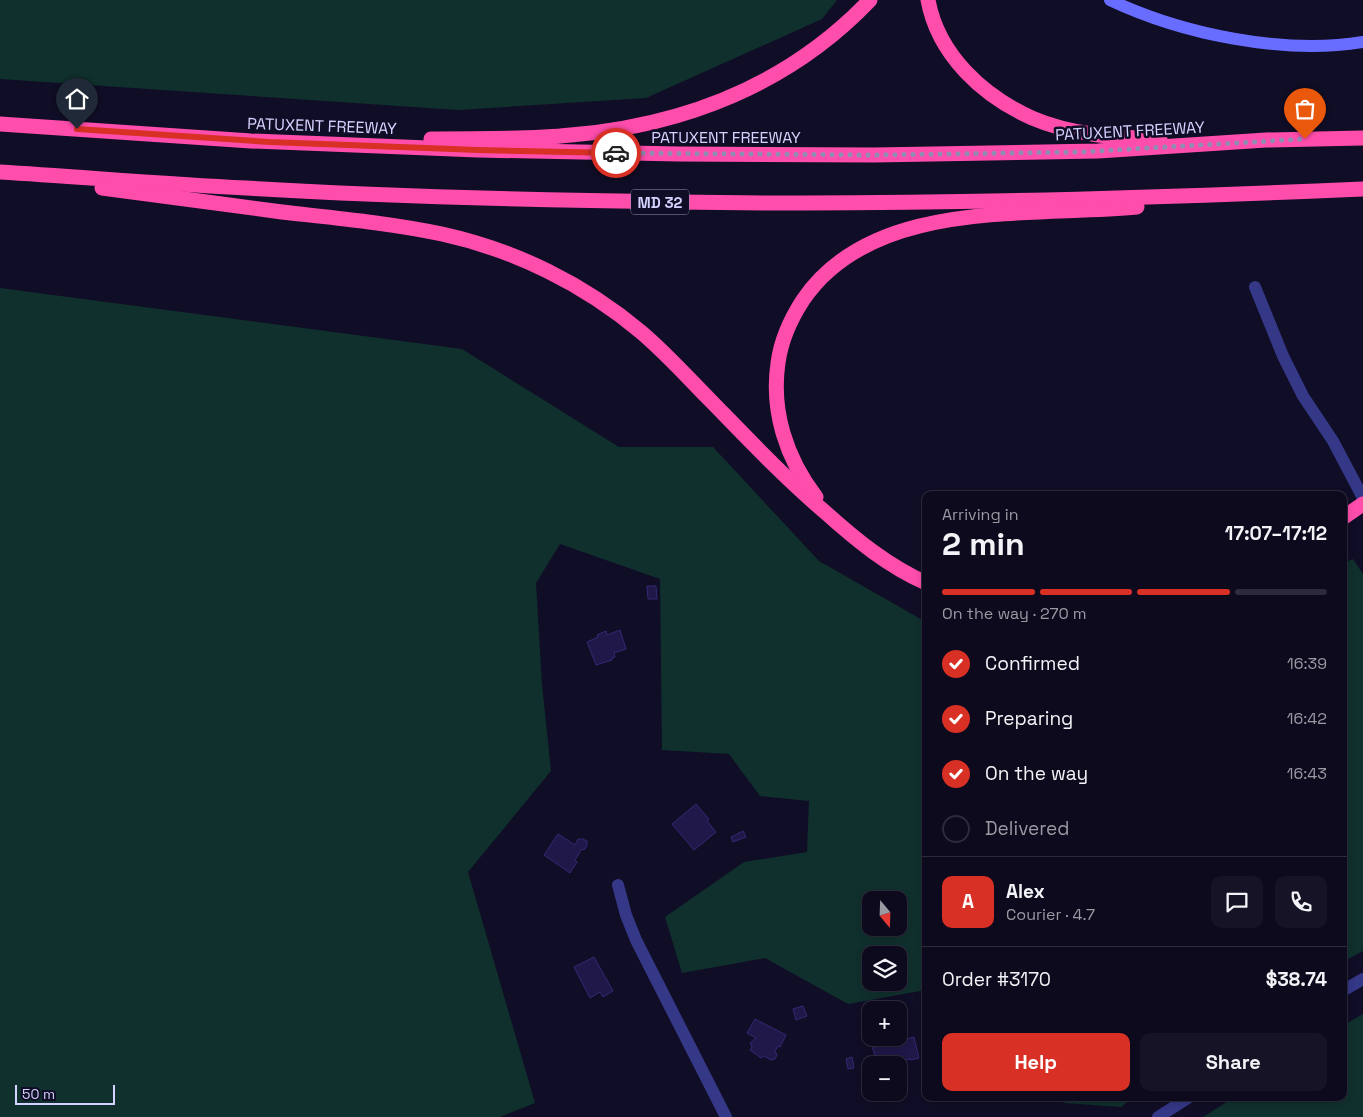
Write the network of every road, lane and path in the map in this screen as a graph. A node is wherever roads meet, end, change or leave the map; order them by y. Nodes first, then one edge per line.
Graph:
1 (870, 0) edge
2 (928, 0) edge
3 (1110, 0) edge
4 (1363, 42) edge
5 (0, 124) edge
6 (1363, 138) edge
7 (1266, 140) junction
8 (251, 141) junction
9 (0, 173) edge
10 (1363, 189) edge
11 (1321, 191) junction
12 (1255, 287) dead end
13 (1363, 498) edge
14 (1363, 504) edge
15 (1347, 515) edge
16 (838, 524) junction
17 (922, 580) edge
18 (618, 885) dead end
19 (1363, 980) edge
20 (1347, 988) edge
21 (1183, 1101) edge
22 (726, 1117) edge
23 (1158, 1117) edge

1 - 8 highway
2 - 7 highway
3 - 4 main road
5 - 8 highway, PATUXENT FREEWAY
6 - 7 highway, PATUXENT FREEWAY
7 - 8 highway, PATUXENT FREEWAY
9 - 11 highway, MD 32
9 - 16 highway
10 - 11 highway, MD 32
11 - 16 highway
12 - 13 street
14 - 15 highway
16 - 17 highway
18 - 22 street
19 - 20 street
21 - 23 street

